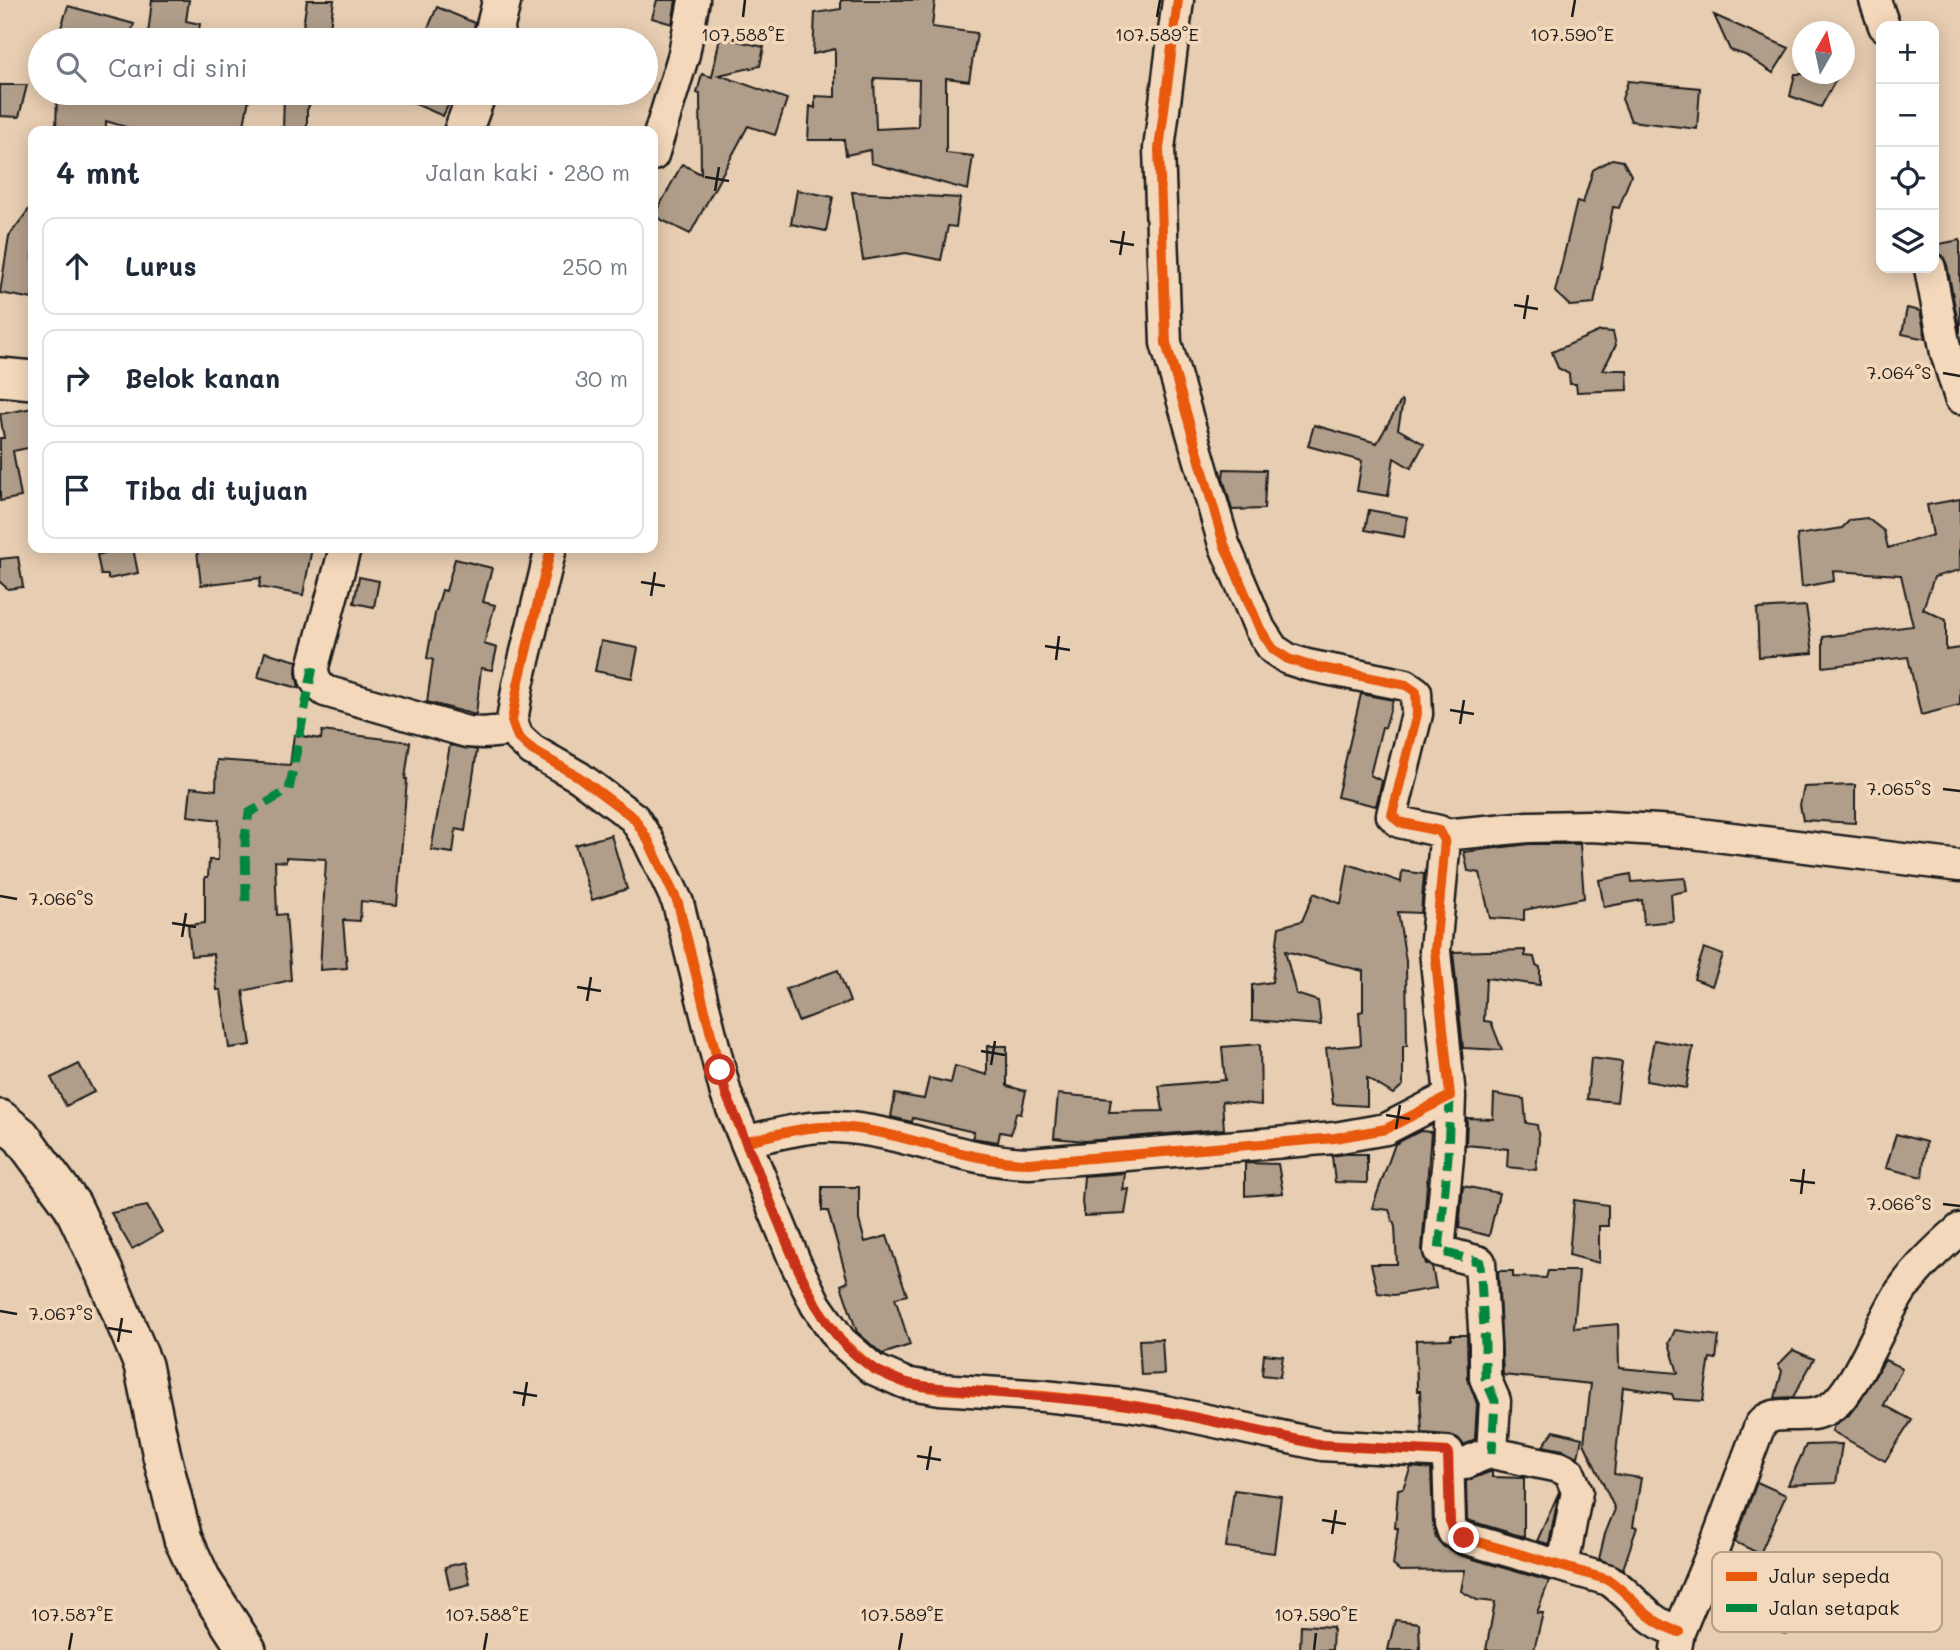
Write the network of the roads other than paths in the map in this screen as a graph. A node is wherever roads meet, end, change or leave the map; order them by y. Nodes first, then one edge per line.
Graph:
1 (502, 0) edge
2 (694, 0) edge
3 (1178, 0) edge
4 (1875, 0) edge
5 (1882, 21) edge
6 (495, 28) edge
7 (473, 105) edge
8 (466, 126) edge
9 (658, 139) edge
10 (1931, 273) edge
11 (0, 377) edge
12 (28, 380) edge
13 (1960, 398) edge
14 (344, 553) edge
15 (550, 553) edge
16 (515, 730) junction
17 (1443, 835) junction
18 (1960, 866) edge
19 (1450, 1096) junction
20 (0, 1119) edge
21 (746, 1141) junction
22 (1960, 1229) edge
23 (1492, 1453) junction
24 (1448, 1466) junction
25 (1713, 1552) edge
26 (1712, 1554) edge
27 (1563, 1566) junction
28 (1678, 1641) edge
29 (247, 1650) edge

1 - 6 street
2 - 9 street
3 - 17 street
4 - 5 street
7 - 8 street
10 - 13 street
11 - 12 street
14 - 16 street
15 - 16 street
16 - 21 street
17 - 18 street
17 - 19 street
19 - 21 street
19 - 23 street
20 - 29 street
21 - 24 street
22 - 25 street
23 - 24 street
23 - 27 street
24 - 27 street
26 - 28 street
27 - 28 street

